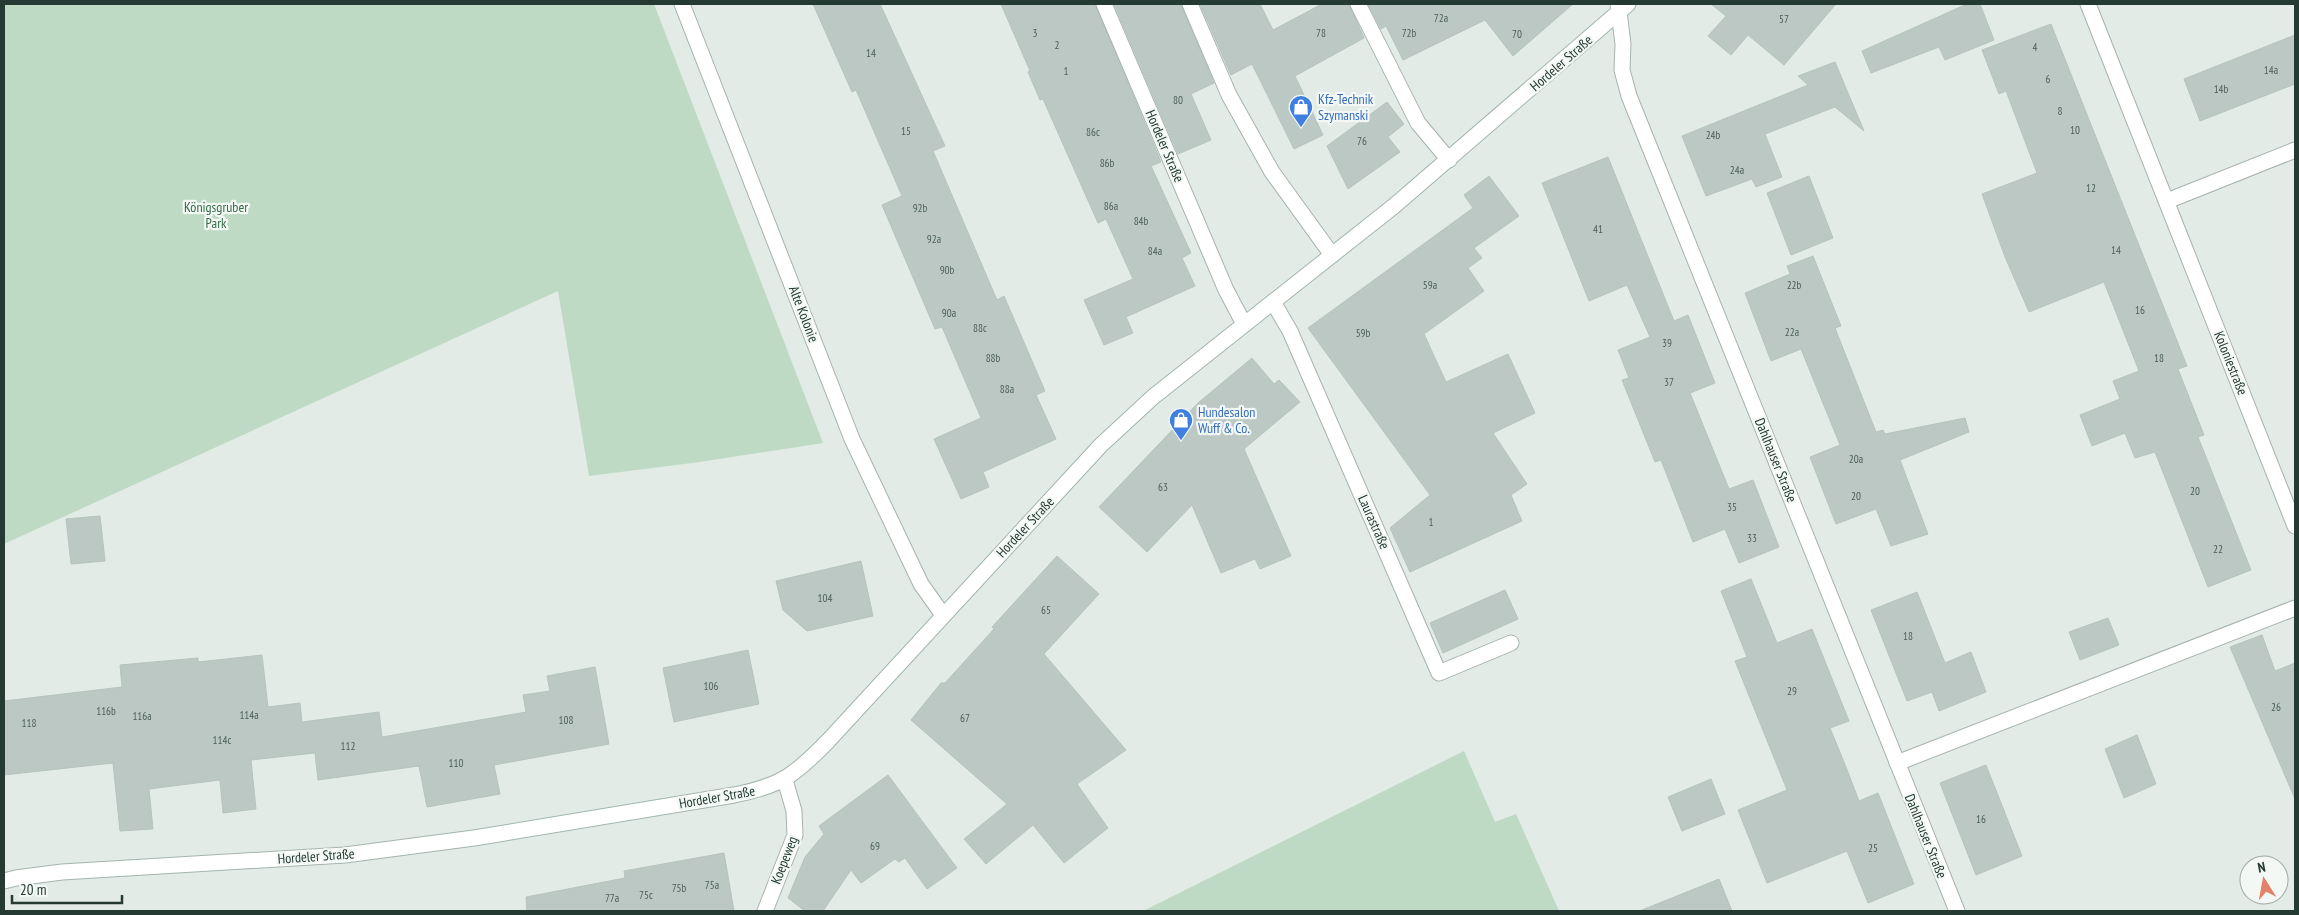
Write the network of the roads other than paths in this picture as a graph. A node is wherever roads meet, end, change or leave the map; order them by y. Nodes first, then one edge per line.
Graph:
1 (682, 4) edge
2 (1104, 4) edge
3 (1190, 4) edge
4 (1358, 4) edge
5 (2088, 4) edge
6 (1622, 6) edge
7 (2295, 150) edge
8 (1449, 160) junction
9 (2167, 201) junction
10 (1332, 255) junction
11 (1273, 302) junction
12 (1244, 324) junction
13 (2295, 526) edge
14 (2295, 608) edge
15 (943, 615) junction
16 (1511, 643) dead end
17 (1897, 763) junction
18 (785, 780) junction
19 (4, 881) edge
20 (765, 911) edge
21 (1957, 911) edge

1 - 15 street, Alte Kolonie
2 - 12 street, Hordeler Straße
3 - 10 street
4 - 8 street
5 - 9 street, Koloniestraße
6 - 8 street, Hordeler Straße
6 - 17 street, Dahlhauser Straße
7 - 9 street
8 - 10 street, Hordeler Straße
9 - 13 street, Koloniestraße
10 - 11 street, Hordeler Straße
11 - 12 street, Hordeler Straße
11 - 16 street, Laurastraße
12 - 15 street, Hordeler Straße
14 - 17 street
15 - 18 street, Hordeler Straße
17 - 21 street, Dahlhauser Straße
18 - 19 street, Hordeler Straße
18 - 20 street, Koepeweg

